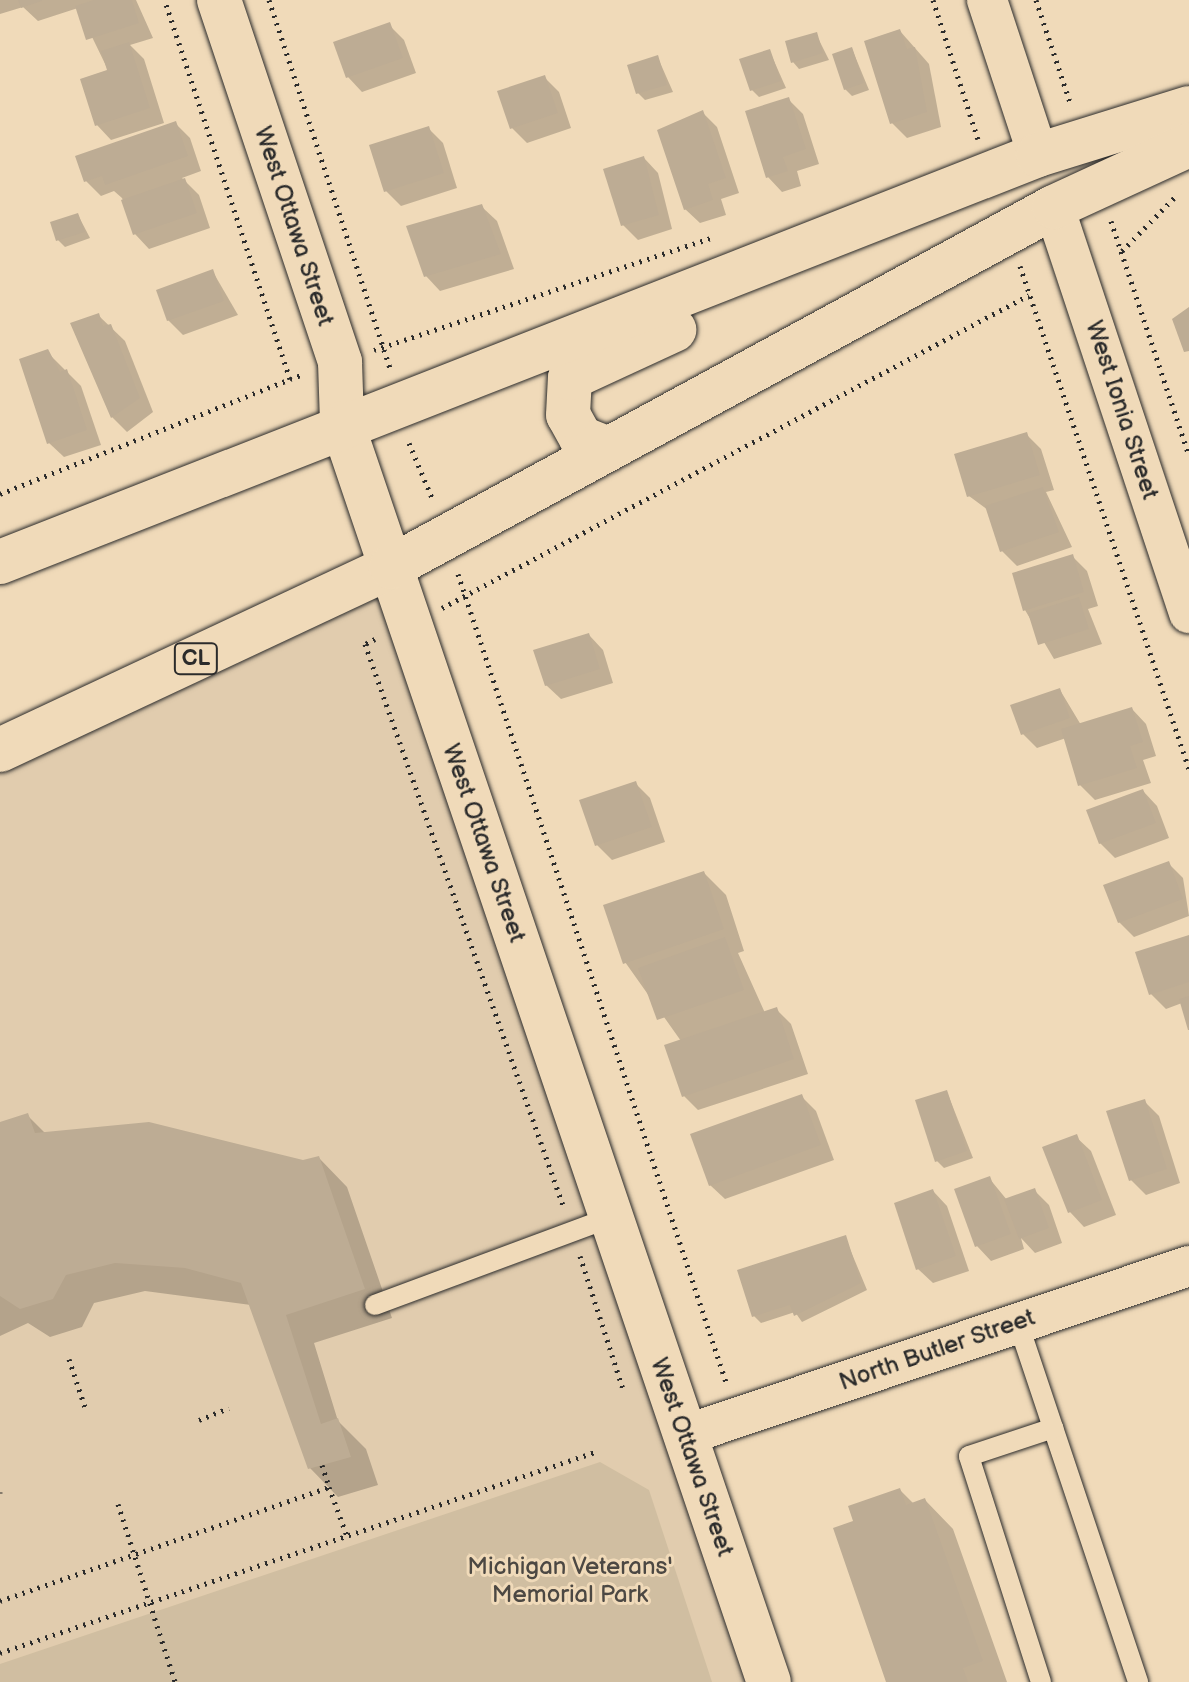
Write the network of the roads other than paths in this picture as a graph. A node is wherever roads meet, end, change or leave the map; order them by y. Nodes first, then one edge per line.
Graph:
1 (219, 0) edge
2 (987, 0) edge
3 (1189, 108) edge
4 (1189, 145) edge
5 (1038, 155) junction
6 (1054, 207) junction
7 (848, 233) junction
8 (342, 423) junction
9 (606, 448) junction
10 (0, 562) edge
11 (391, 567) junction
12 (1189, 613) edge
13 (0, 750) edge
14 (592, 1226) junction
15 (1189, 1266) edge
16 (375, 1305) dead end
17 (1018, 1323) junction
18 (1053, 1428) junction
19 (685, 1435) junction
20 (769, 1682) edge
21 (1041, 1682) edge
22 (1137, 1682) edge

1 - 8 main road, West Ottawa Street
2 - 5 street
3 - 5 main road
4 - 6 main road
5 - 7 main road
6 - 9 main road
6 - 12 street, West Ionia Street
7 - 8 main road
7 - 9 main road
8 - 10 main road
8 - 11 main road, West Ottawa Street
9 - 11 main road
11 - 13 main road, CL
11 - 14 main road, West Ottawa Street
14 - 16 lane
14 - 19 main road, West Ottawa Street
15 - 17 street, North Butler Street
17 - 18 lane
17 - 19 street, North Butler Street
18 - 21 lane
18 - 22 lane
19 - 20 main road, West Ottawa Street

